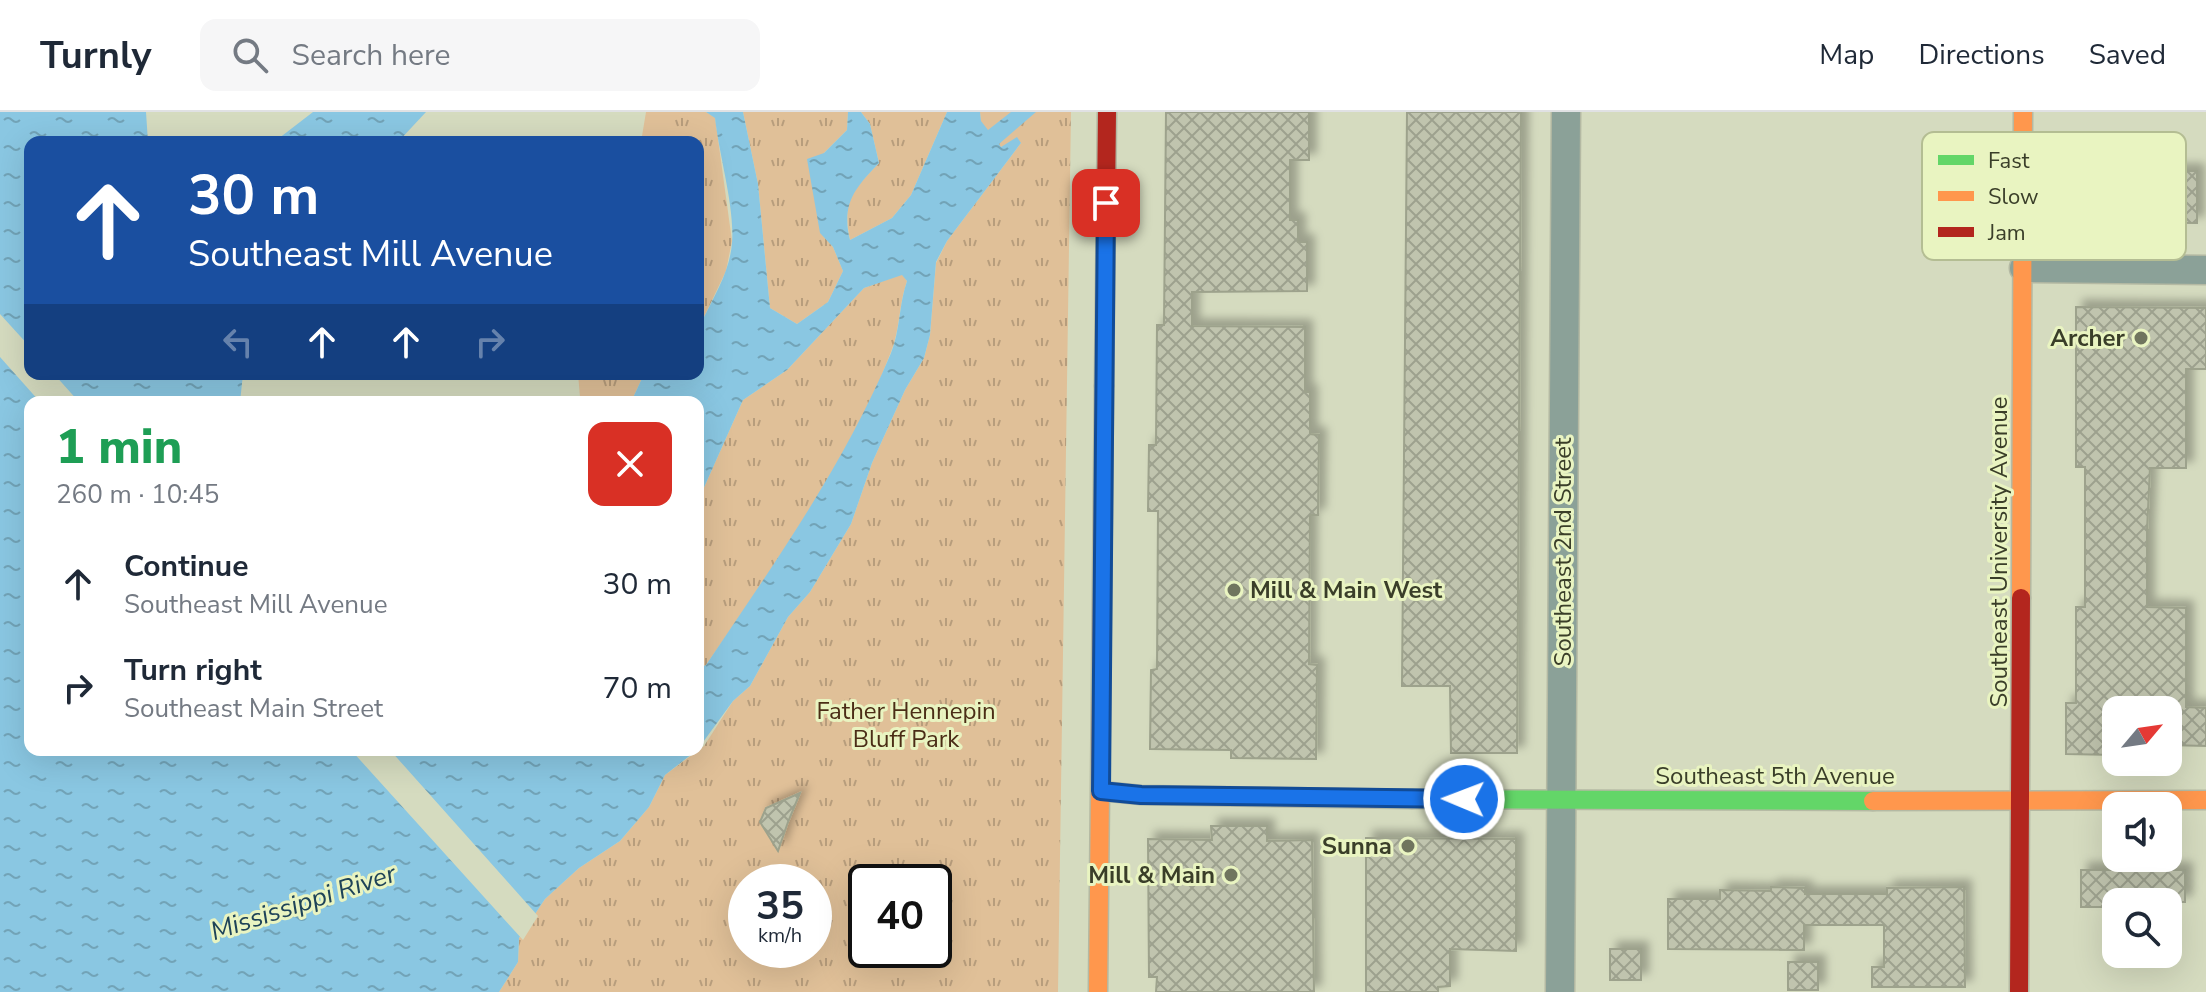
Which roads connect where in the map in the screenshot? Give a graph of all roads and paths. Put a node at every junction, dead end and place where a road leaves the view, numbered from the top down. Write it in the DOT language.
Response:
graph roads {
  1 [pos="1107,112"];
  2 [pos="1566,112"];
  3 [pos="2023,112"];
  4 [pos="2023,132"];
  5 [pos="2024,260"];
  6 [pos="2024,268"];
  7 [pos="2206,270"];
  8 [pos="1101,791"];
  9 [pos="2022,800"];
  10 [pos="2206,800"];
  11 [pos="1562,801"];
  12 [pos="1098,992"];
  13 [pos="1560,992"];
  14 [pos="2019,992"];
  1 -- 8 [label="street"];
  2 -- 11 [label="street, Southeast 2nd Street"];
  3 -- 4 [label="street, Southeast University Avenue"];
  5 -- 6 [label="street, Southeast University Avenue"];
  6 -- 7 [label="street"];
  6 -- 9 [label="street, Southeast University Avenue"];
  8 -- 11 [label="street, Southeast 5th Avenue"];
  8 -- 12 [label="street"];
  9 -- 10 [label="street, Southeast 5th Avenue"];
  9 -- 11 [label="street, Southeast 5th Avenue"];
  9 -- 14 [label="street, Southeast University Avenue"];
  11 -- 13 [label="street, Southeast 2nd Street"];
}
